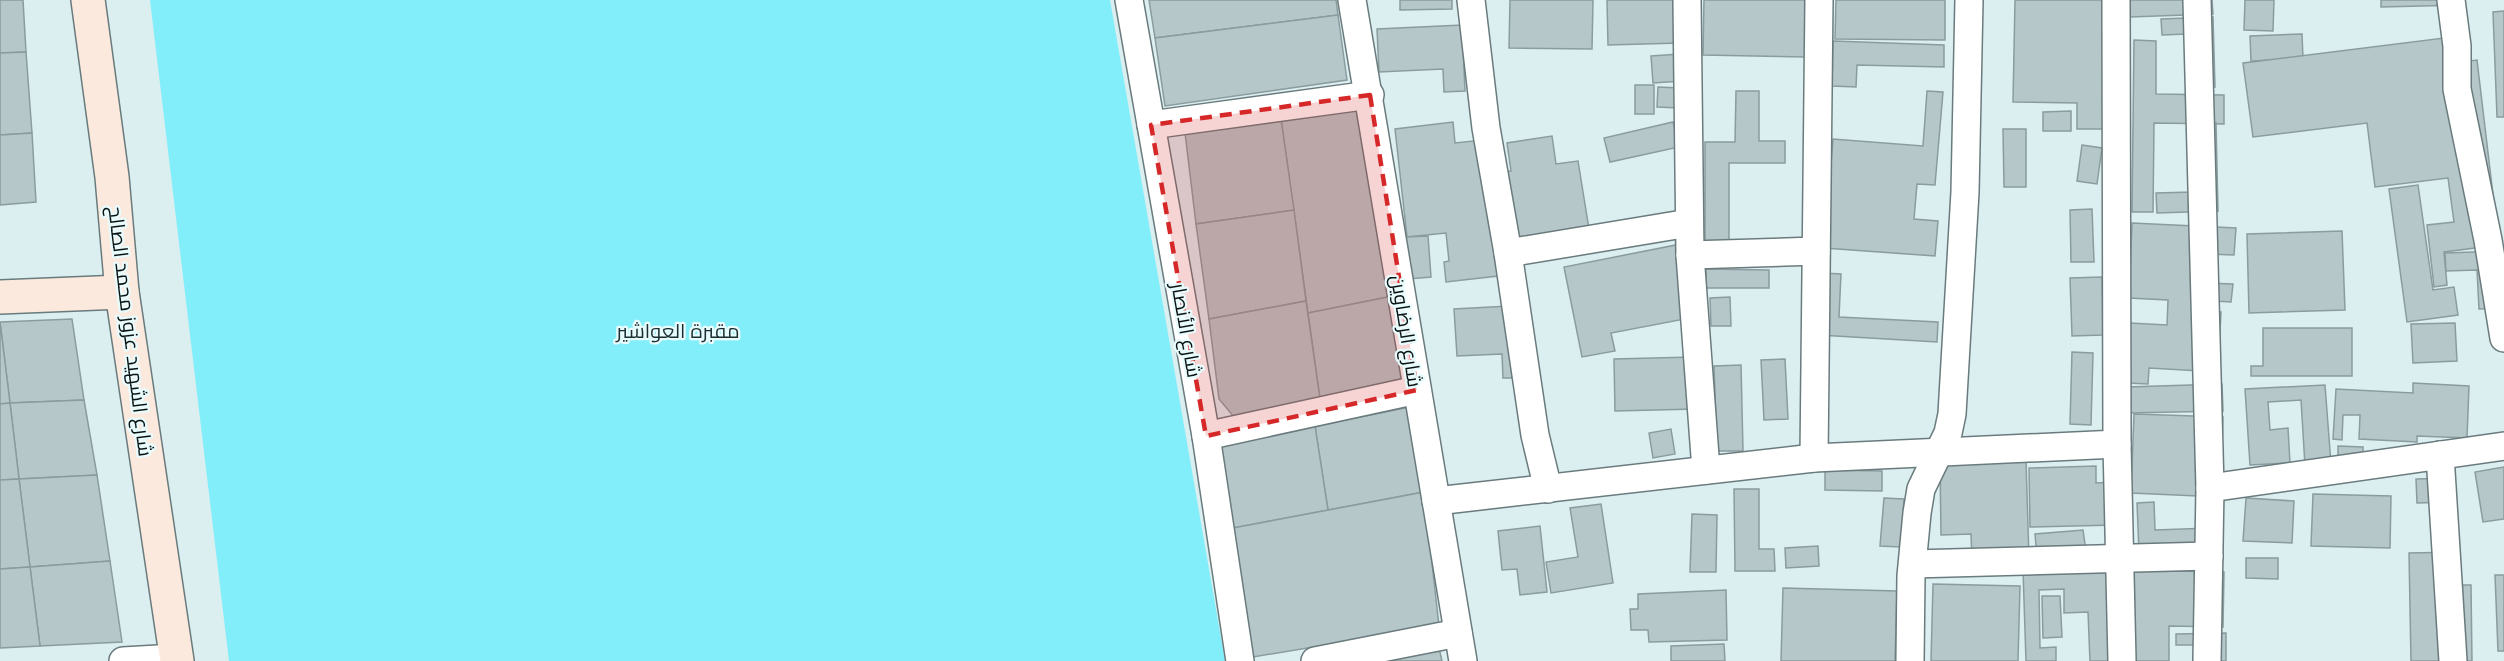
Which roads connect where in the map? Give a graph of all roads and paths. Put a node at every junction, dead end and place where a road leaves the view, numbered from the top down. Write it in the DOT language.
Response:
graph roads {
  1 [pos="88,0"];
  2 [pos="1129,0"];
  3 [pos="1352,0"];
  4 [pos="1471,0"];
  5 [pos="1687,0"];
  6 [pos="1819,0"];
  7 [pos="1969,0"];
  8 [pos="2116,0"];
  9 [pos="2197,0"];
  10 [pos="2451,0"];
  11 [pos="1370,94"];
  12 [pos="1150,125"];
  13 [pos="1689,223"];
  14 [pos="1816,251"];
  15 [pos="1508,253"];
  16 [pos="1690,255"];
  17 [pos="122,292"];
  18 [pos="0,297"];
  19 [pos="2504,338"];
  20 [pos="1417,390"];
  21 [pos="1206,436"];
  22 [pos="2117,444"];
  23 [pos="2504,446"];
  24 [pos="1939,453"];
  25 [pos="2440,455"];
  26 [pos="1814,458"];
  27 [pos="1706,470"];
  28 [pos="2210,488"];
  29 [pos="1548,489"];
  30 [pos="1436,501"];
  31 [pos="2209,556"];
  32 [pos="2120,557"];
  33 [pos="1913,564"];
  34 [pos="1458,633"];
  35 [pos="177,660"];
  36 [pos="123,661"];
  37 [pos="1240,661"];
  38 [pos="1315,661"];
  39 [pos="1463,661"];
  40 [pos="1910,661"];
  41 [pos="2122,661"];
  42 [pos="2207,661"];
  43 [pos="2453,661"];
  1 -- 17 [label="street, شارع الشهيد عزوز محمد الصالح"];
  2 -- 12 [label="street, شارع الأنصار"];
  3 -- 11 [label="street, شارع الرضاوين"];
  4 -- 15 [label="street"];
  5 -- 13 [label="street"];
  6 -- 14 [label="street"];
  7 -- 24 [label="street"];
  8 -- 22 [label="street"];
  9 -- 28 [label="street"];
  10 -- 19 [label="street"];
  11 -- 12 [label="street"];
  11 -- 20 [label="street, شارع الرضاوين"];
  12 -- 21 [label="street, شارع الأنصار"];
  13 -- 15 [label="street"];
  13 -- 16 [label="street"];
  14 -- 16 [label="street"];
  14 -- 26 [label="street"];
  15 -- 29 [label="street"];
  16 -- 27 [label="street"];
  17 -- 18 [label="street"];
  17 -- 35 [label="street, شارع الشهيد عزوز محمد الصالح"];
  20 -- 21 [label="street"];
  20 -- 30 [label="street, شارع الرضاوين"];
  21 -- 37 [label="street, شارع الأنصار"];
  22 -- 24 [label="street"];
  22 -- 32 [label="street"];
  23 -- 25 [label="street"];
  24 -- 26 [label="street"];
  24 -- 33 [label="street"];
  25 -- 28 [label="street"];
  25 -- 43 [label="street"];
  26 -- 27 [label="street"];
  27 -- 29 [label="street"];
  28 -- 31 [label="street"];
  29 -- 30 [label="street"];
  30 -- 34 [label="street, شارع الرضاوين"];
  31 -- 32 [label="street"];
  31 -- 42 [label="street"];
  32 -- 33 [label="street"];
  32 -- 41 [label="street"];
  33 -- 40 [label="street"];
  34 -- 38 [label="street"];
  34 -- 39 [label="street, شارع الرضاوين"];
  35 -- 36 [label="street"];
}
